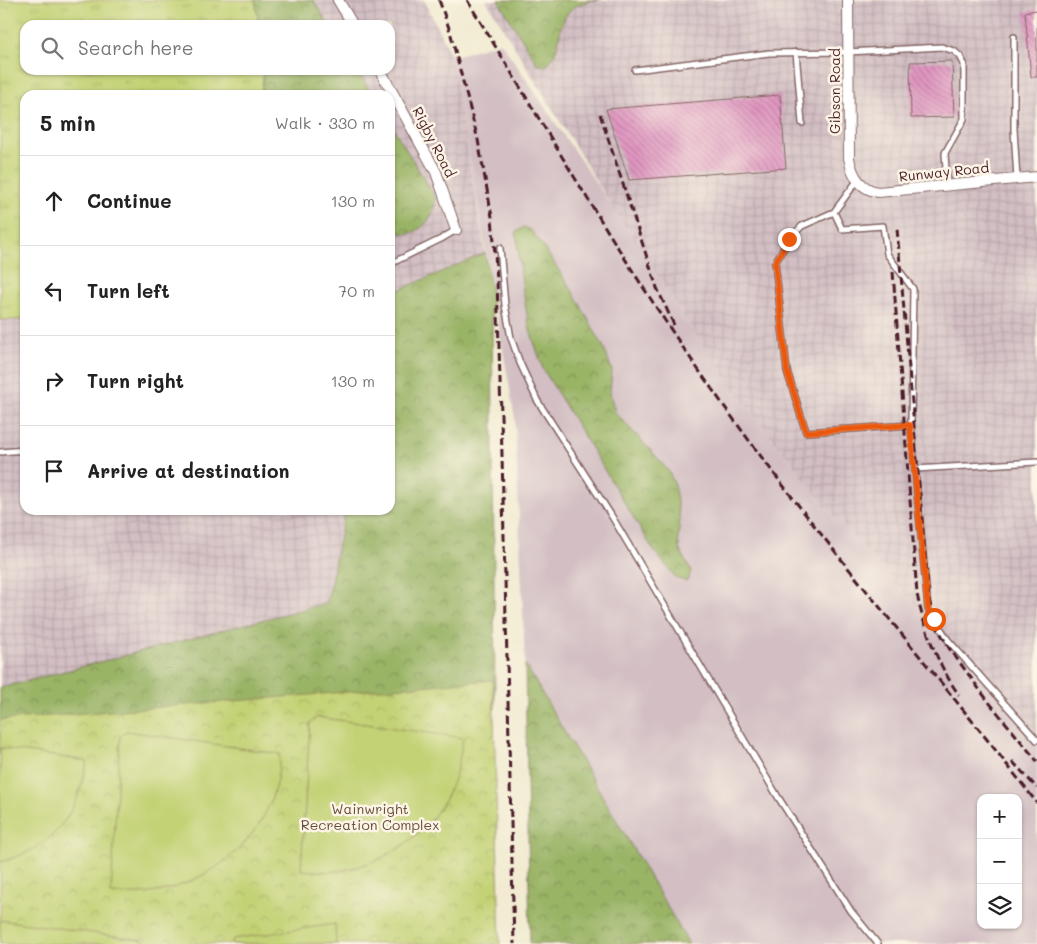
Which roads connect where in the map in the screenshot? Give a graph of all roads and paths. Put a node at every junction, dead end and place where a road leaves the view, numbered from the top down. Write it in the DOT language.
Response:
graph roads {
  1 [pos="338,0"];
  2 [pos="848,0"];
  3 [pos="350,20"];
  4 [pos="1014,37"];
  5 [pos="796,52"];
  6 [pos="848,52"];
  7 [pos="635,70"];
  8 [pos="383,75"];
  9 [pos="391,90"];
  10 [pos="395,97"];
  11 [pos="802,123"];
  12 [pos="1037,177"];
  13 [pos="1017,179"];
  14 [pos="857,180"];
  15 [pos="947,186"];
  16 [pos="834,212"];
  17 [pos="456,230"];
  18 [pos="500,248"];
  19 [pos="395,262"];
  20 [pos="910,425"];
  21 [pos="20,450"];
  22 [pos="0,452"];
  23 [pos="1037,462"];
  24 [pos="915,469"];
  25 [pos="1037,740"];
  26 [pos="878,944"];
  1 -- 3 [label="street"];
  2 -- 6 [label="street, Gibson Road"];
  4 -- 13 [label="lane"];
  5 -- 6 [label="lane"];
  5 -- 7 [label="lane"];
  5 -- 11 [label="lane"];
  6 -- 14 [label="street, Gibson Road"];
  6 -- 15 [label="lane"];
  8 -- 9 [label="street, Rigby Road"];
  10 -- 17 [label="street, Rigby Road"];
  12 -- 13 [label="street, Runway Road"];
  13 -- 15 [label="street, Runway Road"];
  14 -- 15 [label="street, Runway Road"];
  14 -- 16 [label="lane"];
  16 -- 20 [label="lane"];
  16 -- 20 [label="lane"];
  17 -- 19 [label="lane"];
  18 -- 26 [label="lane"];
  20 -- 24 [label="lane"];
  21 -- 22 [label="lane"];
  23 -- 24 [label="lane"];
  24 -- 25 [label="lane"];
}
